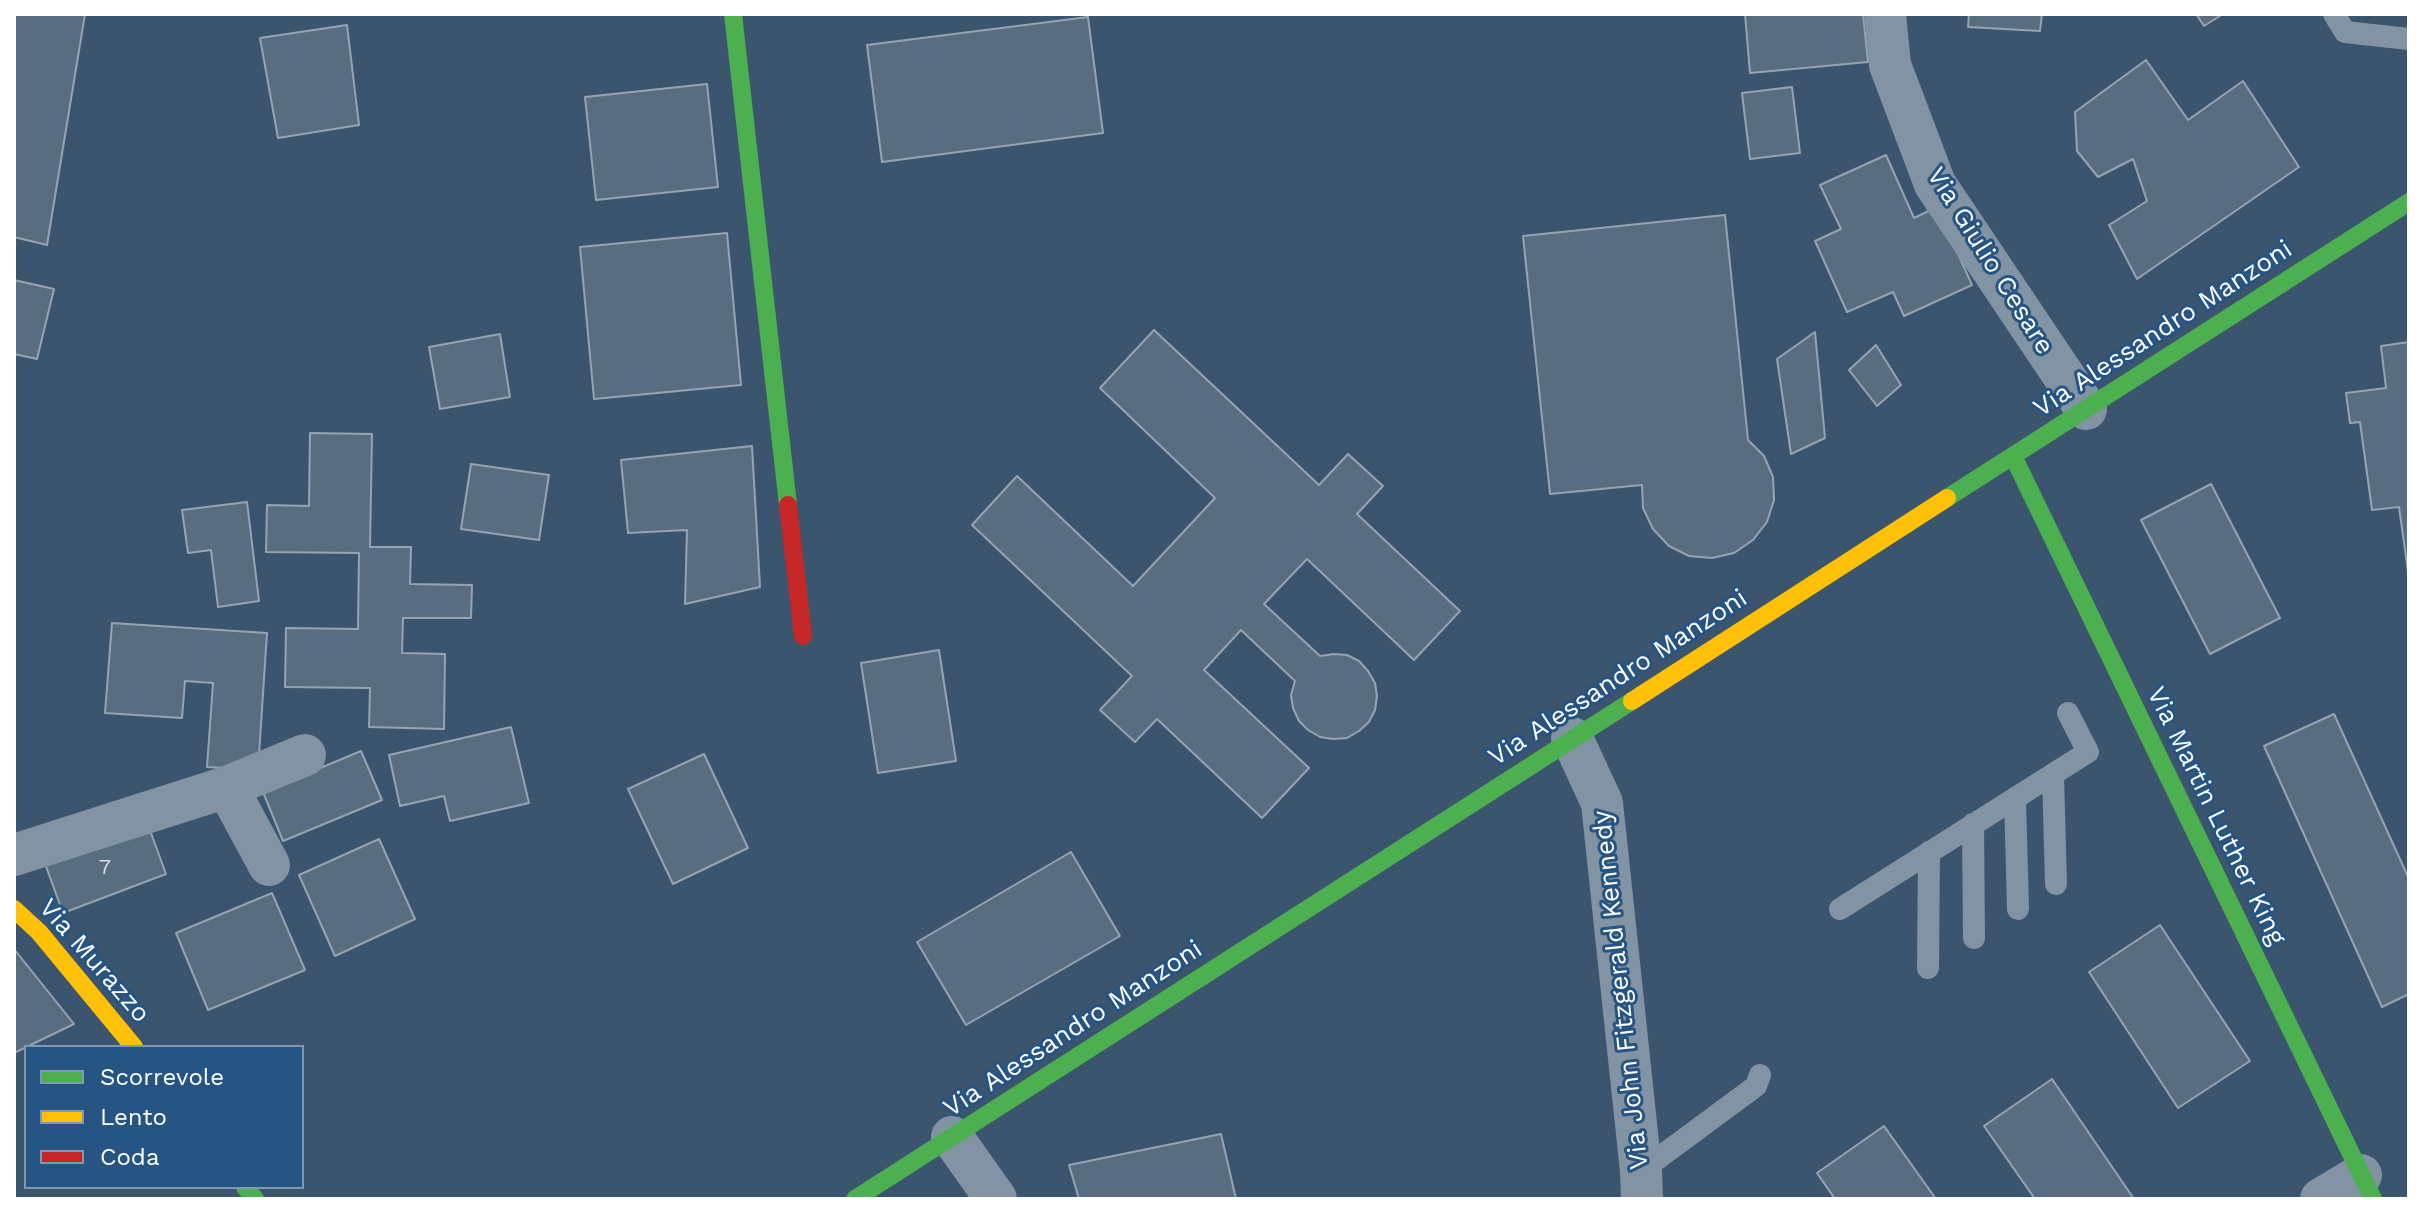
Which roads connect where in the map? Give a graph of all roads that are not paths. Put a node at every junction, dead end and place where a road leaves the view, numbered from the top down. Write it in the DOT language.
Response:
graph roads {
  1 [pos="733,14"];
  2 [pos="1885,14"];
  3 [pos="2334,14"];
  4 [pos="2409,39"];
  5 [pos="2409,202"];
  6 [pos="2086,409"];
  7 [pos="2013,456"];
  8 [pos="803,636"];
  9 [pos="2068,713"];
  10 [pos="1572,738"];
  11 [pos="305,755"];
  12 [pos="2053,774"];
  13 [pos="227,787"];
  14 [pos="2015,798"];
  15 [pos="1973,824"];
  16 [pos="1929,852"];
  17 [pos="14,855"];
  18 [pos="269,865"];
  19 [pos="2056,884"];
  20 [pos="14,909"];
  21 [pos="1840,909"];
  22 [pos="2018,909"];
  23 [pos="1974,938"];
  24 [pos="1928,968"];
  25 [pos="132,1045"];
  26 [pos="1760,1075"];
  27 [pos="952,1137"];
  28 [pos="1642,1185"];
  29 [pos="2367,1187"];
  30 [pos="855,1199"];
  31 [pos="996,1199"];
  32 [pos="2321,1199"];
  1 -- 8 [label="main road"];
  2 -- 6 [label="street, Via Giulio Cesare"];
  3 -- 4 [label="lane"];
  5 -- 6 [label="main road, Via Alessandro Manzoni"];
  6 -- 7 [label="main road, Via Alessandro Manzoni"];
  7 -- 10 [label="main road, Via Alessandro Manzoni"];
  7 -- 29 [label="main road, Via Martin Luther King"];
  9 -- 12 [label="lane"];
  10 -- 27 [label="main road, Via Alessandro Manzoni"];
  10 -- 28 [label="street, Via John Fitzgerald Kennedy"];
  11 -- 13 [label="street"];
  12 -- 14 [label="lane"];
  12 -- 19 [label="lane"];
  13 -- 17 [label="street"];
  13 -- 18 [label="street"];
  14 -- 15 [label="lane"];
  14 -- 22 [label="lane"];
  15 -- 16 [label="lane"];
  15 -- 23 [label="lane"];
  16 -- 21 [label="lane"];
  16 -- 24 [label="lane"];
  20 -- 25 [label="main road, Via Murazzo"];
  26 -- 28 [label="lane"];
  27 -- 30 [label="main road, Via Alessandro Manzoni"];
  27 -- 31 [label="street"];
  29 -- 32 [label="street"];
}
